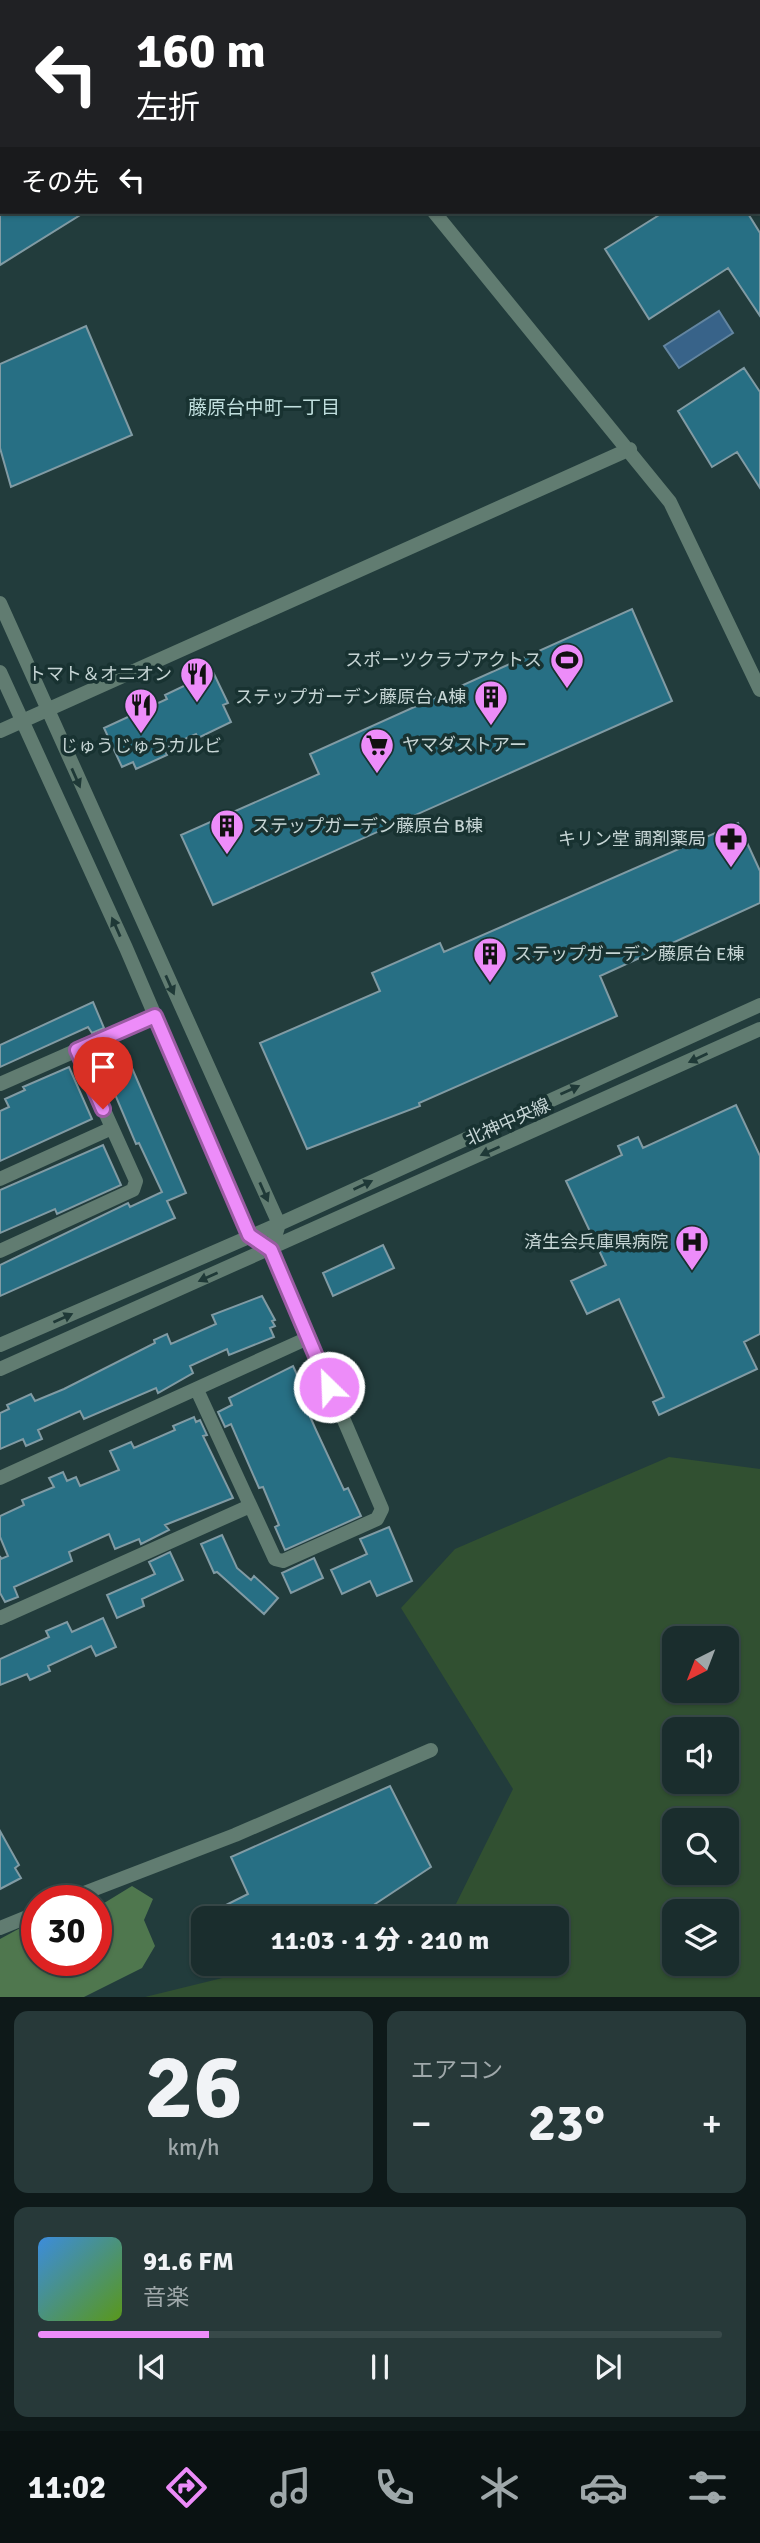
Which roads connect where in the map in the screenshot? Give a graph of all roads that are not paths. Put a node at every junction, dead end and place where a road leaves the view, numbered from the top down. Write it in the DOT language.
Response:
graph roads {
  1 [pos="436,214"];
  2 [pos="630,449"];
  3 [pos="0,603"];
  4 [pos="0,672"];
  5 [pos="760,690"];
  6 [pos="46,711"];
  7 [pos="22,722"];
  8 [pos="0,731"];
  9 [pos="760,1005"];
  10 [pos="155,1016"];
  11 [pos="760,1030"];
  12 [pos="77,1050"];
  13 [pos="0,1084"];
  14 [pos="112,1128"];
  15 [pos="0,1179"];
  16 [pos="279,1224"];
  17 [pos="249,1235"];
  18 [pos="271,1250"];
  19 [pos="0,1251"];
  20 [pos="308,1338"];
  21 [pos="0,1345"];
  22 [pos="0,1369"];
  23 [pos="197,1390"];
  24 [pos="0,1478"];
  25 [pos="250,1506"];
  26 [pos="0,1618"];
  27 [pos="431,1750"];
  28 [pos="105,1885"];
  29 [pos="21,1919"];
  30 [pos="0,1928"];
  1 -- 2 [label="street"];
  2 -- 5 [label="street"];
  2 -- 6 [label="street"];
  3 -- 6 [label="street"];
  4 -- 7 [label="street"];
  6 -- 7 [label="street"];
  6 -- 16 [label="street, one-way"];
  7 -- 8 [label="street"];
  10 -- 7 [label="street, one-way"];
  16 -- 9 [label="street, one-way"];
  10 -- 12 [label="street"];
  10 -- 17 [label="street"];
  11 -- 18 [label="street, 北神中央線, one-way"];
  12 -- 13 [label="street"];
  12 -- 14 [label="street"];
  14 -- 15 [label="street"];
  14 -- 19 [label="street"];
  16 -- 17 [label="street"];
  16 -- 18 [label="street"];
  17 -- 18 [label="street"];
  21 -- 17 [label="street, one-way"];
  18 -- 20 [label="street"];
  18 -- 22 [label="street, 北神中央線, one-way"];
  20 -- 23 [label="street"];
  20 -- 25 [label="street"];
  23 -- 24 [label="street"];
  23 -- 25 [label="street"];
  25 -- 26 [label="street"];
  27 -- 28 [label="street"];
  29 -- 30 [label="street"];
}
